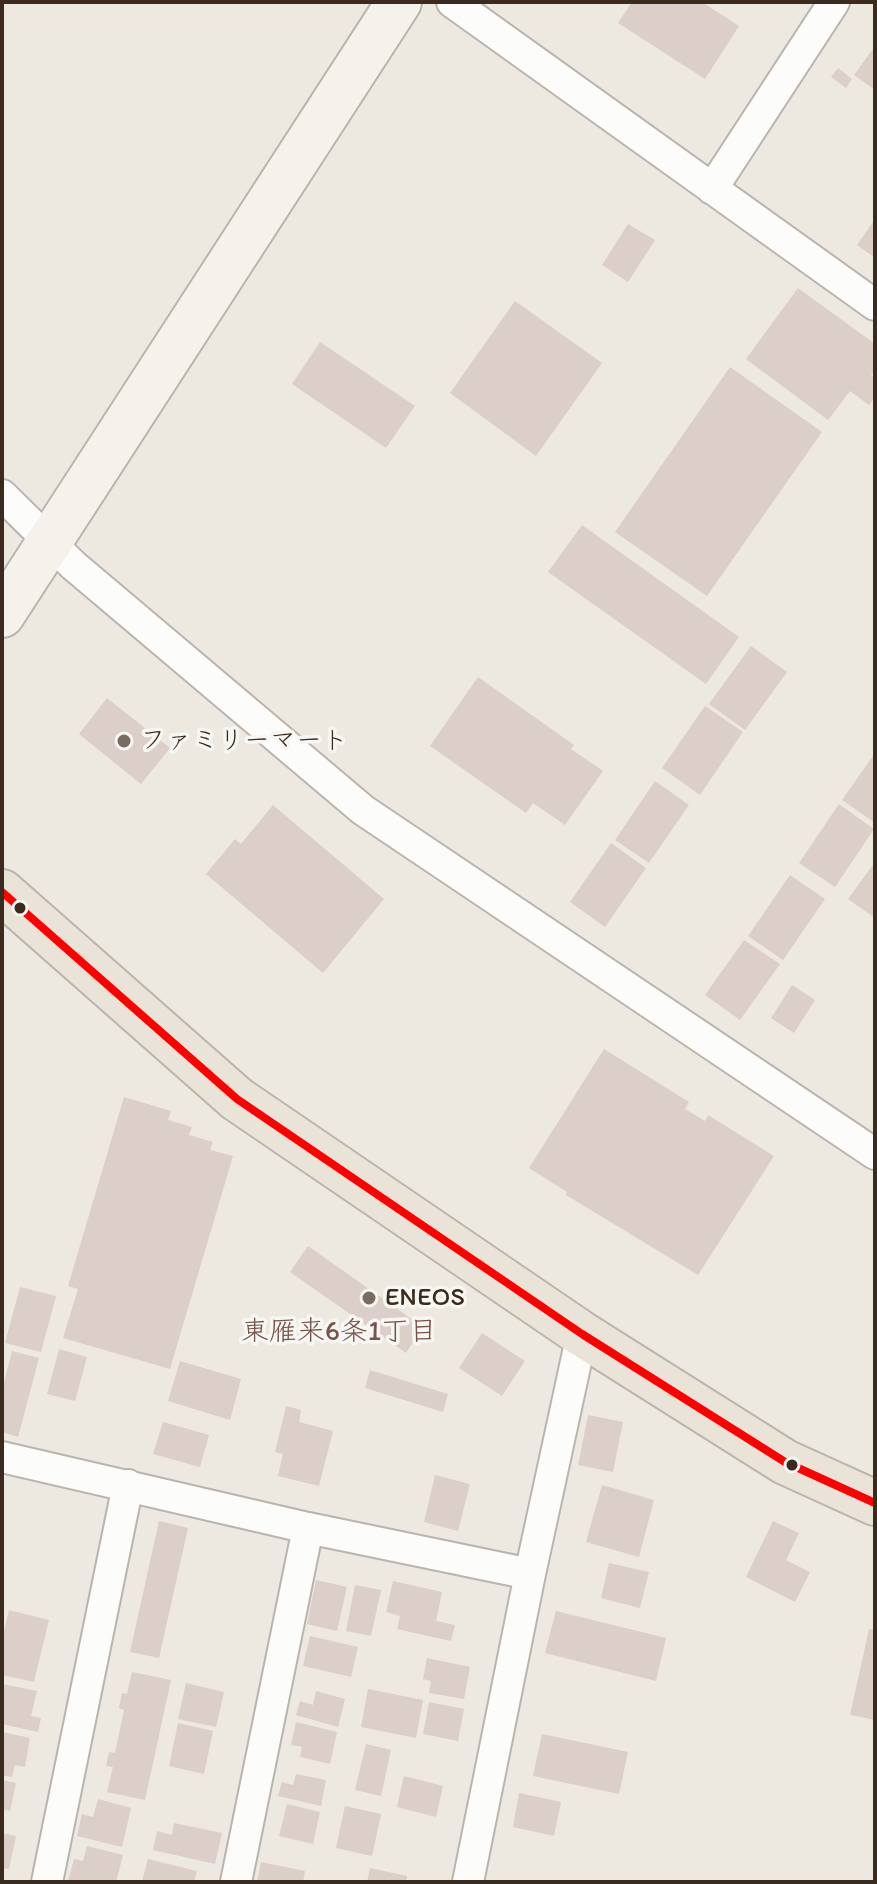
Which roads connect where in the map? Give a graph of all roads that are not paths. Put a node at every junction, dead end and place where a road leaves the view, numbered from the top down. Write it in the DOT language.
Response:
graph roads {
  1 [pos="399,2"];
  2 [pos="452,2"];
  3 [pos="834,2"];
  4 [pos="712,189"];
  5 [pos="875,305"];
  6 [pos="2,495"];
  7 [pos="52,542"];
  8 [pos="2,615"];
  9 [pos="2,892"];
  10 [pos="875,1154"];
  11 [pos="582,1334"];
  12 [pos="2,1457"];
  13 [pos="128,1485"];
  14 [pos="875,1503"];
  15 [pos="308,1528"];
  16 [pos="530,1574"];
  17 [pos="47,1882"];
  18 [pos="236,1882"];
  19 [pos="468,1882"];
  1 -- 7 [label="street"];
  2 -- 4 [label="street"];
  3 -- 4 [label="street"];
  4 -- 5 [label="street"];
  6 -- 7 [label="street"];
  7 -- 8 [label="street"];
  7 -- 10 [label="street"];
  9 -- 11 [label="highway"];
  11 -- 14 [label="highway"];
  11 -- 16 [label="street"];
  12 -- 13 [label="street"];
  13 -- 15 [label="street"];
  13 -- 17 [label="street"];
  15 -- 16 [label="street"];
  15 -- 18 [label="street"];
  16 -- 19 [label="street"];
}
